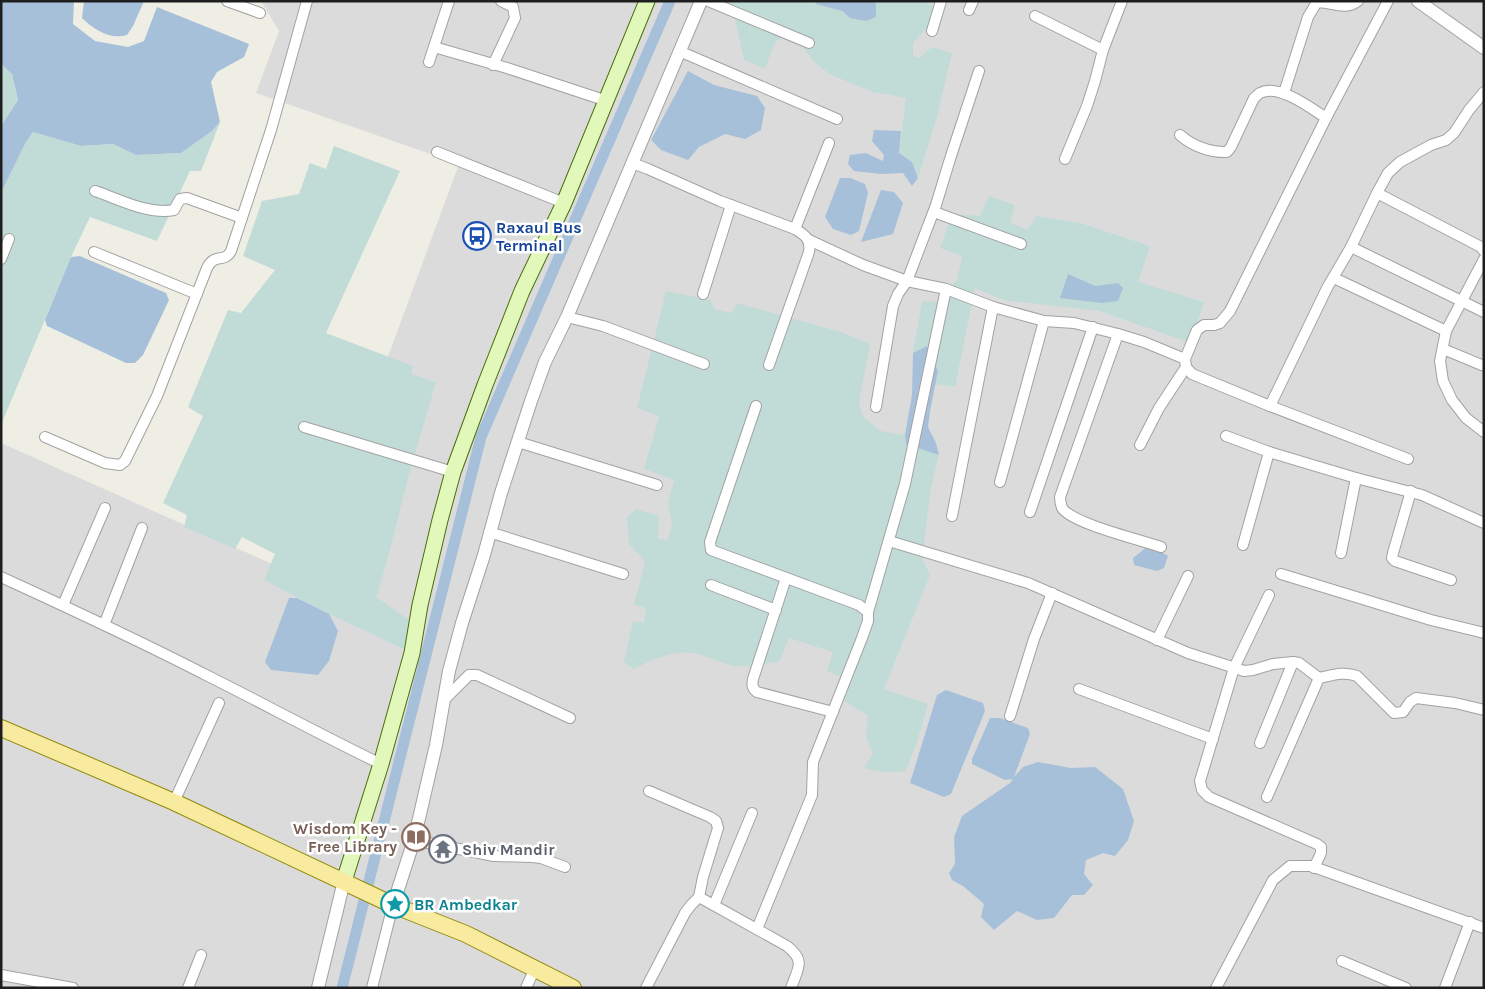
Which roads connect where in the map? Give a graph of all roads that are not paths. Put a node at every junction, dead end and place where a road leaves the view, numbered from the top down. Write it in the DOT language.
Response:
graph roads {
  1 [pos="227,1"];
  2 [pos="307,1"];
  3 [pos="449,1"];
  4 [pos="501,1"];
  5 [pos="646,1"];
  6 [pos="701,1"];
  7 [pos="708,1"];
  8 [pos="941,1"];
  9 [pos="1122,1"];
  10 [pos="1358,1"];
  11 [pos="1386,2"];
  12 [pos="1426,3"];
  13 [pos="260,13"];
  14 [pos="1035,16"];
  15 [pos="932,31"];
  16 [pos="809,43"];
  17 [pos="434,47"];
  18 [pos="1484,48"];
  19 [pos="1103,50"];
  20 [pos="679,51"];
  21 [pos="429,62"];
  22 [pos="493,65"];
  23 [pos="979,71"];
  24 [pos="1484,92"];
  25 [pos="1284,93"];
  26 [pos="607,101"];
  27 [pos="1326,118"];
  28 [pos="837,119"];
  29 [pos="1180,135"];
  30 [pos="829,143"];
  31 [pos="437,152"];
  32 [pos="1065,159"];
  33 [pos="632,163"];
  34 [pos="95,191"];
  35 [pos="1377,193"];
  36 [pos="564,203"];
  37 [pos="731,205"];
  38 [pos="934,212"];
  39 [pos="242,218"];
  40 [pos="795,229"];
  41 [pos="9,239"];
  42 [pos="809,240"];
  43 [pos="1021,244"];
  44 [pos="1351,247"];
  45 [pos="1484,251"];
  46 [pos="94,252"];
  47 [pos="1,259"];
  48 [pos="1484,259"];
  49 [pos="1334,278"];
  50 [pos="907,281"];
  51 [pos="946,289"];
  52 [pos="196,294"];
  53 [pos="703,294"];
  54 [pos="1461,301"];
  55 [pos="993,307"];
  56 [pos="1484,312"];
  57 [pos="567,317"];
  58 [pos="1044,320"];
  59 [pos="1093,327"];
  60 [pos="1446,331"];
  61 [pos="1118,334"];
  62 [pos="1443,349"];
  63 [pos="1185,363"];
  64 [pos="704,364"];
  65 [pos="770,365"];
  66 [pos="1484,366"];
  67 [pos="756,406"];
  68 [pos="1270,406"];
  69 [pos="876,407"];
  70 [pos="304,427"];
  71 [pos="1484,432"];
  72 [pos="1226,436"];
  73 [pos="45,437"];
  74 [pos="518,442"];
  75 [pos="1140,445"];
  76 [pos="1269,452"];
  77 [pos="1408,459"];
  78 [pos="453,472"];
  79 [pos="1356,478"];
  80 [pos="1000,482"];
  81 [pos="657,485"];
  82 [pos="1411,492"];
  83 [pos="105,508"];
  84 [pos="1030,512"];
  85 [pos="952,516"];
  86 [pos="1484,523"];
  87 [pos="142,528"];
  88 [pos="489,532"];
  89 [pos="889,541"];
  90 [pos="1243,545"];
  91 [pos="1161,547"];
  92 [pos="1340,554"];
  93 [pos="623,574"];
  94 [pos="1281,574"];
  95 [pos="1188,576"];
  96 [pos="1,577"];
  97 [pos="786,578"];
  98 [pos="1451,580"];
  99 [pos="711,585"];
  100 [pos="1052,593"];
  101 [pos="1269,595"];
  102 [pos="63,605"];
  103 [pos="776,610"];
  104 [pos="868,612"];
  105 [pos="104,625"];
  106 [pos="1484,633"];
  107 [pos="1157,640"];
  108 [pos="1293,662"];
  109 [pos="1234,668"];
  110 [pos="1320,678"];
  111 [pos="1079,689"];
  112 [pos="443,701"];
  113 [pos="218,703"];
  114 [pos="1484,710"];
  115 [pos="833,712"];
  116 [pos="1010,716"];
  117 [pos="570,718"];
  118 [pos="1,728"];
  119 [pos="1213,739"];
  120 [pos="1260,743"];
  121 [pos="381,764"];
  122 [pos="649,791"];
  123 [pos="1267,797"];
  124 [pos="174,802"];
  125 [pos="752,813"];
  126 [pos="414,840"];
  127 [pos="565,867"];
  128 [pos="1314,868"];
  129 [pos="349,884"];
  130 [pos="699,897"];
  131 [pos="393,905"];
  132 [pos="714,905"];
  133 [pos="1470,922"];
  134 [pos="1484,928"];
  135 [pos="757,929"];
  136 [pos="200,956"];
  137 [pos="1342,961"];
  138 [pos="535,968"];
  139 [pos="1,975"];
  140 [pos="73,988"];
  141 [pos="188,988"];
  142 [pos="318,988"];
  143 [pos="372,988"];
  144 [pos="526,988"];
  145 [pos="573,988"];
  146 [pos="646,988"];
  147 [pos="791,988"];
  148 [pos="1216,988"];
  149 [pos="1406,988"];
  150 [pos="1445,988"];
  1 -- 13 [label="street"];
  2 -- 39 [label="street"];
  3 -- 17 [label="street"];
  4 -- 22 [label="street"];
  5 -- 26 [label="main road"];
  6 -- 20 [label="street"];
  7 -- 16 [label="street"];
  8 -- 15 [label="street"];
  9 -- 19 [label="street"];
  10 -- 25 [label="street"];
  11 -- 27 [label="street"];
  12 -- 18 [label="street"];
  14 -- 19 [label="street"];
  17 -- 21 [label="street"];
  17 -- 22 [label="street"];
  19 -- 32 [label="street"];
  20 -- 28 [label="street"];
  20 -- 33 [label="street"];
  22 -- 26 [label="street"];
  23 -- 38 [label="street"];
  24 -- 35 [label="street"];
  25 -- 27 [label="street"];
  25 -- 29 [label="street"];
  26 -- 36 [label="main road"];
  27 -- 63 [label="street"];
  30 -- 40 [label="street"];
  31 -- 36 [label="street"];
  33 -- 37 [label="street"];
  33 -- 57 [label="street"];
  34 -- 39 [label="street"];
  35 -- 44 [label="street"];
  35 -- 45 [label="street"];
  36 -- 78 [label="main road"];
  37 -- 40 [label="street"];
  37 -- 53 [label="street"];
  38 -- 43 [label="street"];
  38 -- 50 [label="street"];
  39 -- 52 [label="street"];
  40 -- 42 [label="street"];
  41 -- 47 [label="street"];
  42 -- 50 [label="street"];
  42 -- 65 [label="street"];
  44 -- 49 [label="street"];
  44 -- 54 [label="street"];
  46 -- 52 [label="street"];
  48 -- 54 [label="street"];
  49 -- 60 [label="street"];
  49 -- 68 [label="street"];
  50 -- 51 [label="street"];
  50 -- 69 [label="street"];
  51 -- 55 [label="street"];
  51 -- 89 [label="street"];
  52 -- 73 [label="street"];
  54 -- 56 [label="street"];
  54 -- 60 [label="street"];
  55 -- 58 [label="street"];
  55 -- 85 [label="street"];
  57 -- 64 [label="street"];
  57 -- 74 [label="street"];
  58 -- 59 [label="street"];
  58 -- 80 [label="street"];
  59 -- 61 [label="street"];
  59 -- 84 [label="street"];
  60 -- 62 [label="street"];
  61 -- 63 [label="street"];
  61 -- 91 [label="street"];
  62 -- 66 [label="street"];
  62 -- 71 [label="street"];
  63 -- 68 [label="street"];
  63 -- 75 [label="street"];
  67 -- 97 [label="street"];
  68 -- 77 [label="street"];
  70 -- 78 [label="street"];
  72 -- 76 [label="street"];
  74 -- 81 [label="street"];
  74 -- 88 [label="street"];
  76 -- 79 [label="street"];
  76 -- 90 [label="street"];
  78 -- 121 [label="main road"];
  79 -- 82 [label="street"];
  79 -- 92 [label="street"];
  82 -- 86 [label="street"];
  82 -- 98 [label="street"];
  83 -- 102 [label="street"];
  87 -- 105 [label="street"];
  88 -- 93 [label="street"];
  88 -- 112 [label="street"];
  89 -- 100 [label="street"];
  89 -- 104 [label="street"];
  94 -- 106 [label="street"];
  95 -- 107 [label="street"];
  96 -- 102 [label="street"];
  97 -- 103 [label="street"];
  97 -- 104 [label="street"];
  99 -- 103 [label="street"];
  100 -- 107 [label="street"];
  100 -- 116 [label="street"];
  101 -- 109 [label="street"];
  102 -- 105 [label="street"];
  103 -- 115 [label="street"];
  104 -- 115 [label="street"];
  105 -- 121 [label="street"];
  107 -- 109 [label="street"];
  108 -- 109 [label="street"];
  108 -- 110 [label="street"];
  108 -- 120 [label="street"];
  109 -- 119 [label="street"];
  110 -- 114 [label="street"];
  110 -- 123 [label="street"];
  111 -- 119 [label="street"];
  112 -- 117 [label="street"];
  112 -- 126 [label="street"];
  113 -- 124 [label="street"];
  115 -- 135 [label="street"];
  118 -- 124 [label="main road"];
  119 -- 128 [label="street"];
  121 -- 129 [label="main road"];
  122 -- 130 [label="street"];
  124 -- 129 [label="main road"];
  125 -- 132 [label="street"];
  126 -- 127 [label="street"];
  126 -- 131 [label="street"];
  128 -- 133 [label="street"];
  128 -- 148 [label="street"];
  129 -- 131 [label="main road"];
  129 -- 142 [label="street"];
  130 -- 132 [label="street"];
  130 -- 146 [label="street"];
  131 -- 138 [label="main road"];
  131 -- 143 [label="street"];
  132 -- 135 [label="street"];
  133 -- 134 [label="street"];
  133 -- 150 [label="street"];
  135 -- 147 [label="street"];
  136 -- 141 [label="street"];
  137 -- 149 [label="street"];
  138 -- 144 [label="street"];
  138 -- 145 [label="main road"];
  139 -- 140 [label="street"];
}
